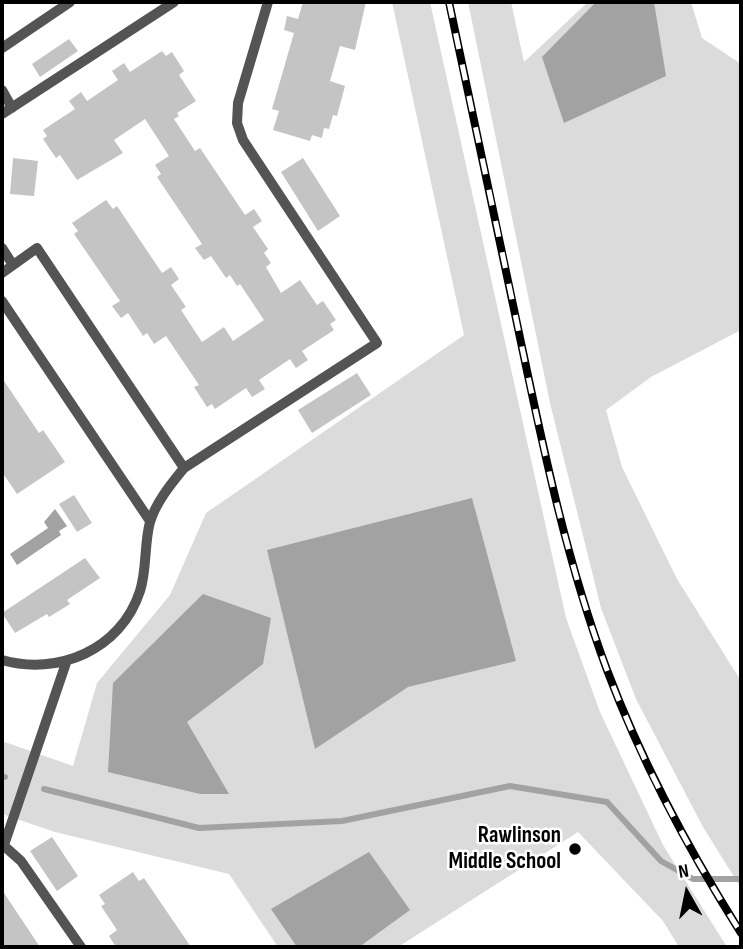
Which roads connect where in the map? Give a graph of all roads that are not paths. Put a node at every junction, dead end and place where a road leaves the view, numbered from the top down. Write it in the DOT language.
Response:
graph roads {
  1 [pos="70,2"];
  2 [pos="174,2"];
  3 [pos="268,2"];
  4 [pos="2,48"];
  5 [pos="2,90"];
  6 [pos="12,108"];
  7 [pos="2,114"];
  8 [pos="2,248"];
  9 [pos="13,265"];
  10 [pos="2,273"];
  11 [pos="2,301"];
  12 [pos="184,468"];
  13 [pos="150,522"];
  14 [pos="2,660"];
  15 [pos="66,663"];
  16 [pos="3,844"];
  17 [pos="80,947"];
  1 -- 4 [label="lane"];
  2 -- 6 [label="lane"];
  3 -- 12 [label="lane"];
  5 -- 6 [label="lane"];
  6 -- 7 [label="lane"];
  8 -- 9 [label="lane"];
  9 -- 10 [label="lane"];
  9 -- 12 [label="lane"];
  11 -- 13 [label="lane"];
  12 -- 13 [label="lane"];
  13 -- 15 [label="lane"];
  14 -- 15 [label="lane"];
  15 -- 16 [label="lane"];
  16 -- 17 [label="lane"];
}
